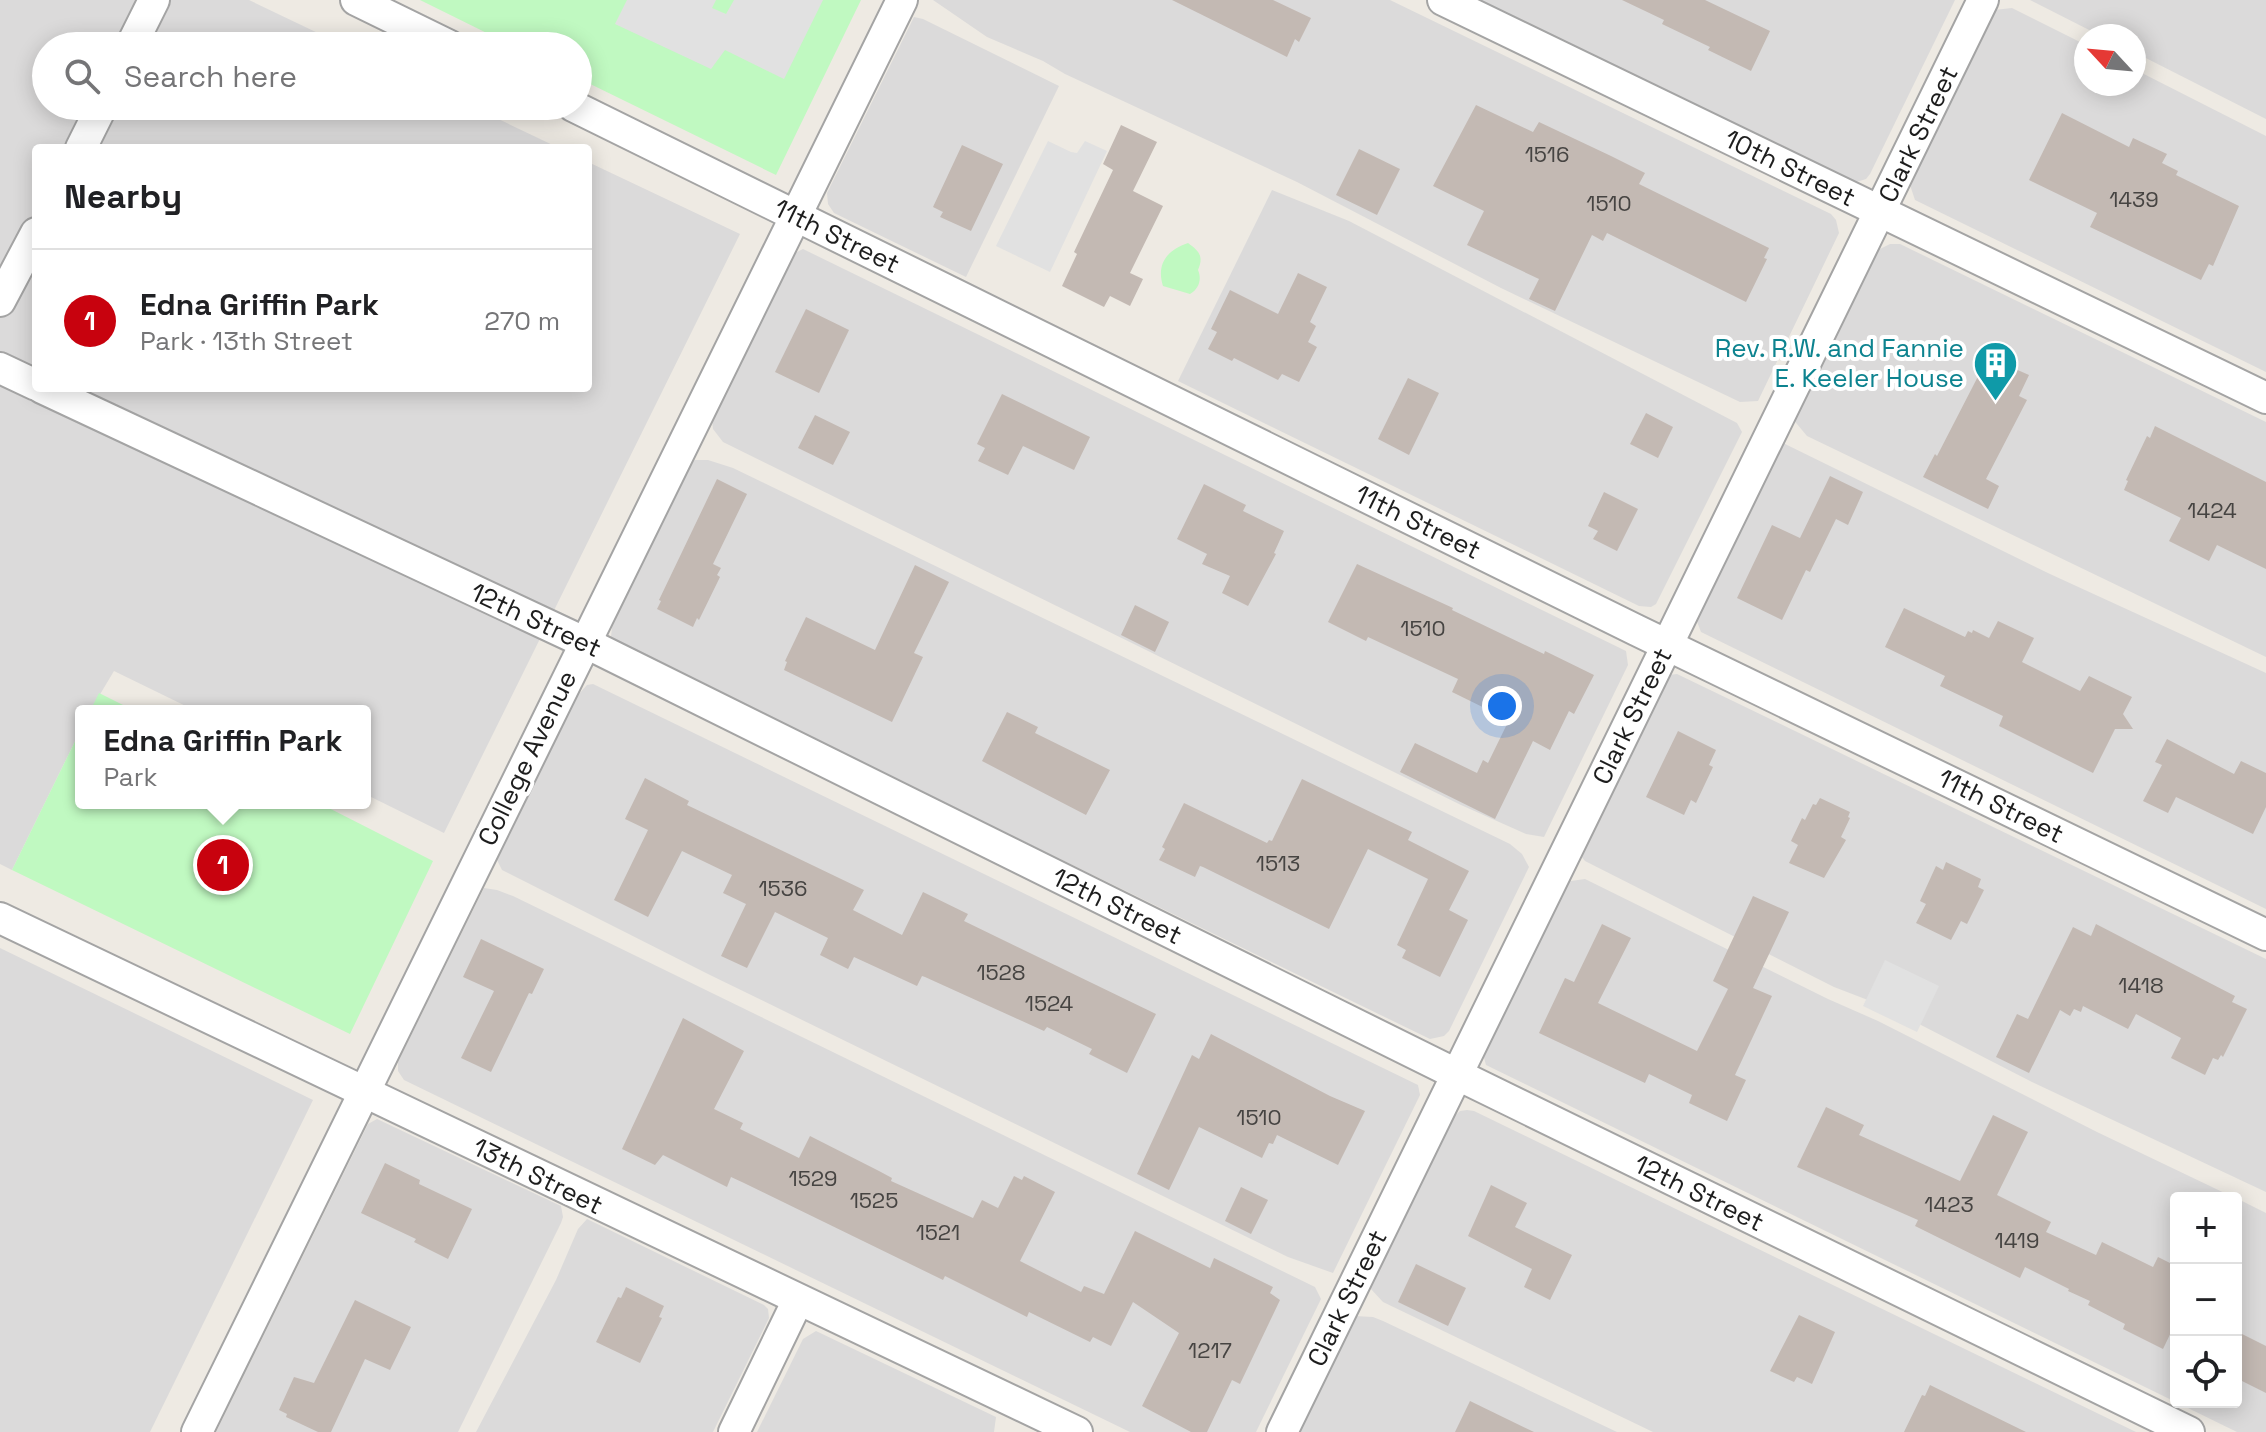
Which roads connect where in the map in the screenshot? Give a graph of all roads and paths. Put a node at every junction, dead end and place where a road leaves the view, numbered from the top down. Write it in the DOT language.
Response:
graph roads {
  1 [pos="154,0"];
  2 [pos="356,0"];
  3 [pos="902,0"];
  4 [pos="1443,0"];
  5 [pos="1983,0"];
  6 [pos="138,32"];
  7 [pos="421,32"];
  8 [pos="592,115"];
  9 [pos="95,120"];
  10 [pos="83,144"];
  11 [pos="1881,211"];
  12 [pos="796,215"];
  13 [pos="32,241"];
  14 [pos="0,301"];
  15 [pos="0,368"];
  16 [pos="32,383"];
  17 [pos="51,392"];
  18 [pos="2266,398"];
  19 [pos="584,642"];
  20 [pos="1667,645"];
  21 [pos="0,918"];
  22 [pos="2266,935"];
  23 [pos="1456,1074"];
  24 [pos="364,1093"];
  25 [pos="798,1300"];
  26 [pos="197,1432"];
  27 [pos="734,1432"];
  28 [pos="1077,1432"];
  29 [pos="1282,1432"];
  30 [pos="2189,1432"];
  1 -- 6 [label="street"];
  2 -- 7 [label="street"];
  3 -- 12 [label="street, College Avenue"];
  4 -- 11 [label="street, 10th Street"];
  5 -- 11 [label="street, Clark Street"];
  8 -- 12 [label="street, 11th Street"];
  9 -- 10 [label="street"];
  11 -- 18 [label="street, 10th Street"];
  11 -- 20 [label="street, Clark Street"];
  12 -- 19 [label="street, College Avenue"];
  12 -- 20 [label="street, 11th Street"];
  13 -- 14 [label="street"];
  15 -- 16 [label="street"];
  17 -- 19 [label="street, 12th Street"];
  19 -- 23 [label="street, 12th Street"];
  19 -- 24 [label="street, College Avenue"];
  20 -- 22 [label="street, 11th Street"];
  20 -- 23 [label="street, Clark Street"];
  21 -- 24 [label="street, 13th Street"];
  23 -- 29 [label="street, Clark Street"];
  23 -- 30 [label="street, 12th Street"];
  24 -- 25 [label="street, 13th Street"];
  24 -- 26 [label="street, College Avenue"];
  25 -- 27 [label="street"];
  25 -- 28 [label="street, 13th Street"];
}
